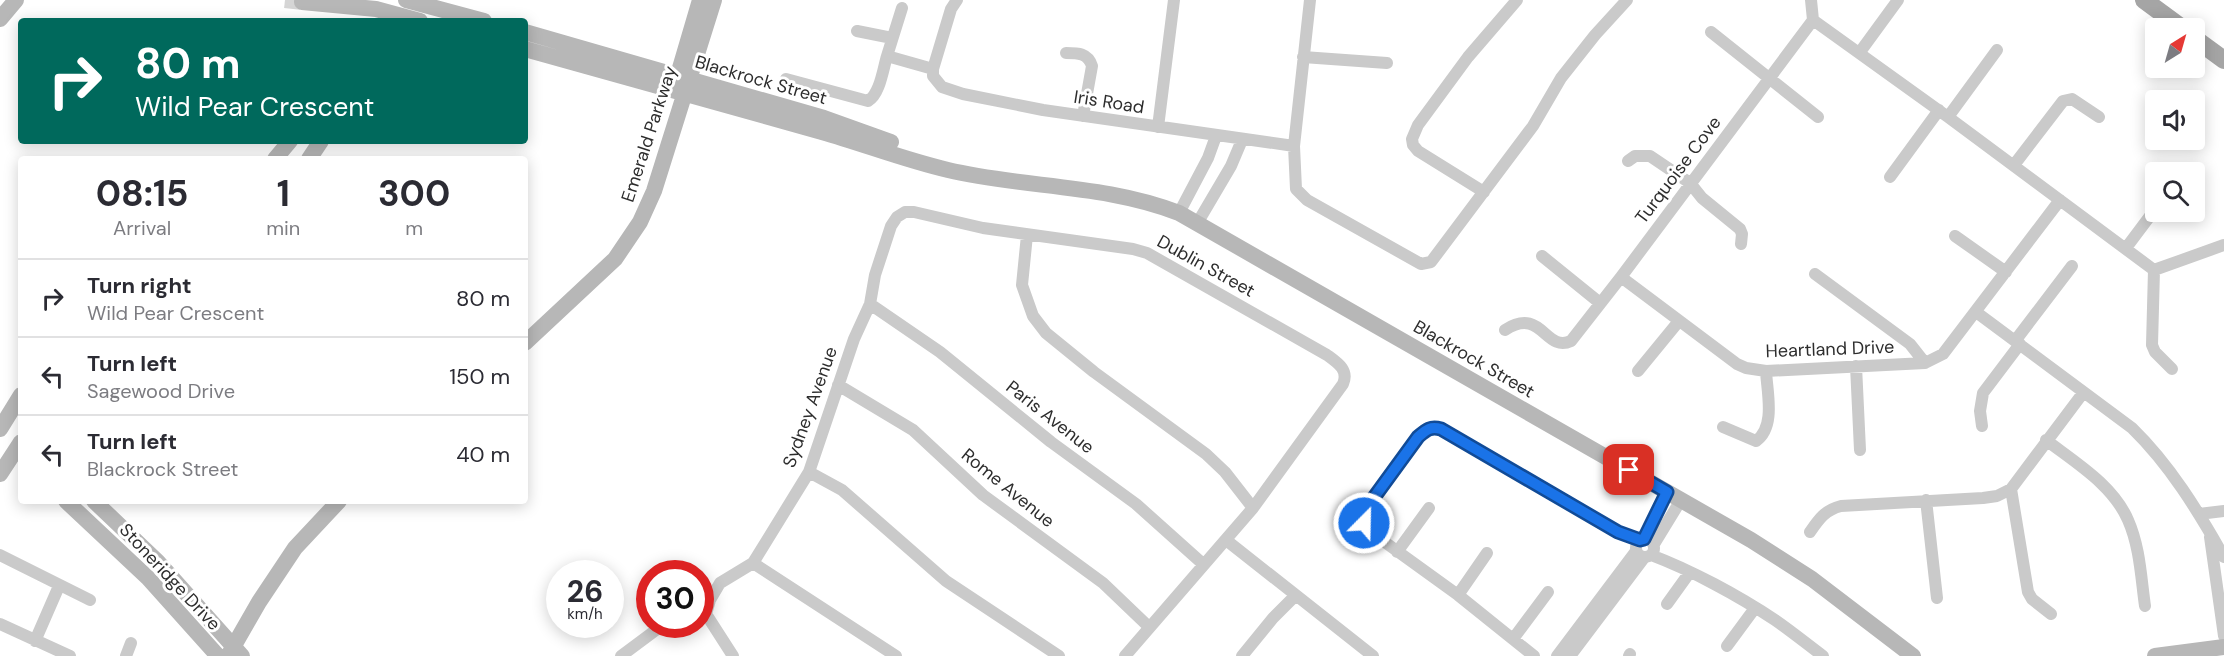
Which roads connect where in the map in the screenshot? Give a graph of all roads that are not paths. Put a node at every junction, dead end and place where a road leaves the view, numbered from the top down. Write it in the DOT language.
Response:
graph roads {
  1 [pos="16,0"];
  2 [pos="700,0"];
  3 [pos="714,0"];
  4 [pos="957,0"];
  5 [pos="1174,0"];
  6 [pos="1310,0"];
  7 [pos="1517,0"];
  8 [pos="1627,0"];
  9 [pos="1811,0"];
  10 [pos="1898,0"];
  11 [pos="2144,0"];
  12 [pos="302,2"];
  13 [pos="326,3"];
  14 [pos="443,5"];
  15 [pos="403,7"];
  16 [pos="902,8"];
  17 [pos="375,10"];
  18 [pos="339,18"];
  19 [pos="416,18"];
  20 [pos="476,18"];
  21 [pos="2168,18"];
  22 [pos="0,19"];
  23 [pos="1813,20"];
  24 [pos="857,31"];
  25 [pos="1711,32"];
  26 [pos="528,33"];
  27 [pos="892,38"];
  28 [pos="2205,46"];
  29 [pos="1997,50"];
  30 [pos="528,51"];
  31 [pos="1860,52"];
  32 [pos="1066,53"];
  33 [pos="887,56"];
  34 [pos="1303,57"];
  35 [pos="2224,60"];
  36 [pos="1387,63"];
  37 [pos="933,69"];
  38 [pos="786,79"];
  39 [pos="1769,79"];
  40 [pos="681,84"];
  41 [pos="1943,113"];
  42 [pos="1083,116"];
  43 [pos="1818,117"];
  44 [pos="2099,117"];
  45 [pos="1158,127"];
  46 [pos="1216,136"];
  47 [pos="1242,140"];
  48 [pos="288,144"];
  49 [pos="1294,146"];
  50 [pos="278,156"];
  51 [pos="1628,161"];
  52 [pos="2014,165"];
  53 [pos="1890,177"];
  54 [pos="1690,183"];
  55 [pos="1484,192"];
  56 [pos="2060,200"];
  57 [pos="1179,213"];
  58 [pos="927,215"];
  59 [pos="1198,222"];
  60 [pos="2146,222"];
  61 [pos="1027,235"];
  62 [pos="1955,236"];
  63 [pos="1741,244"];
  64 [pos="2224,245"];
  65 [pos="2126,248"];
  66 [pos="1542,256"];
  67 [pos="2072,266"];
  68 [pos="2154,270"];
  69 [pos="2006,272"];
  70 [pos="1815,274"];
  71 [pos="1621,277"];
  72 [pos="1600,303"];
  73 [pos="870,304"];
  74 [pos="1976,312"];
  75 [pos="1678,321"];
  76 [pos="528,326"];
  77 [pos="1505,330"];
  78 [pos="528,340"];
  79 [pos="2017,343"];
  80 [pos="1925,363"];
  81 [pos="1856,366"];
  82 [pos="2172,369"];
  83 [pos="1638,371"];
  84 [pos="1766,371"];
  85 [pos="838,385"];
  86 [pos="2083,393"];
  87 [pos="18,400"];
  88 [pos="1,425"];
  89 [pos="1983,426"];
  90 [pos="1723,427"];
  91 [pos="2046,440"];
  92 [pos="15,448"];
  93 [pos="1860,450"];
  94 [pos="808,472"];
  95 [pos="0,474"];
  96 [pos="2011,489"];
  97 [pos="1674,496"];
  98 [pos="1926,500"];
  99 [pos="69,504"];
  100 [pos="97,504"];
  101 [pos="336,504"];
  102 [pos="344,504"];
  103 [pos="1252,508"];
  104 [pos="1429,508"];
  105 [pos="2224,511"];
  106 [pos="2199,514"];
  107 [pos="1810,532"];
  108 [pos="2210,532"];
  109 [pos="1226,540"];
  110 [pos="1645,548"];
  111 [pos="1397,552"];
  112 [pos="1487,553"];
  113 [pos="0,555"];
  114 [pos="2224,557"];
  115 [pos="753,562"];
  116 [pos="1203,564"];
  117 [pos="1690,572"];
  118 [pos="59,586"];
  119 [pos="714,591"];
  120 [pos="1548,592"];
  121 [pos="1458,595"];
  122 [pos="1295,596"];
  123 [pos="1937,598"];
  124 [pos="90,600"];
  125 [pos="1667,604"];
  126 [pos="2145,606"];
  127 [pos="1755,608"];
  128 [pos="2051,614"];
  129 [pos="0,624"];
  130 [pos="1149,627"];
  131 [pos="714,629"];
  132 [pos="2224,636"];
  133 [pos="646,638"];
  134 [pos="1513,639"];
  135 [pos="35,641"];
  136 [pos="131,643"];
  137 [pos="1727,646"];
  138 [pos="2224,647"];
  139 [pos="237,654"];
  140 [pos="1816,654"];
  141 [pos="70,656"];
  142 [pos="126,656"];
  143 [pos="218,656"];
  144 [pos="622,656"];
  145 [pos="734,656"];
  146 [pos="896,656"];
  147 [pos="1059,656"];
  148 [pos="1125,656"];
  149 [pos="1242,656"];
  150 [pos="1373,656"];
  151 [pos="1534,656"];
  152 [pos="1557,656"];
  153 [pos="1569,656"];
  154 [pos="1914,656"];
  155 [pos="2155,656"];
  1 -- 22 [label="street"];
  2 -- 40 [label="street, Emerald Parkway"];
  3 -- 40 [label="street, Emerald Parkway"];
  4 -- 37 [label="street"];
  5 -- 45 [label="street"];
  6 -- 34 [label="street"];
  7 -- 55 [label="street"];
  8 -- 55 [label="street"];
  9 -- 23 [label="street"];
  10 -- 31 [label="street"];
  11 -- 21 [label="main road"];
  12 -- 13 [label="street"];
  13 -- 17 [label="street"];
  13 -- 18 [label="street"];
  14 -- 15 [label="street"];
  14 -- 20 [label="street"];
  15 -- 17 [label="street"];
  15 -- 19 [label="street"];
  16 -- 27 [label="street"];
  23 -- 31 [label="street"];
  23 -- 39 [label="street, Turquoise Cove"];
  24 -- 27 [label="street"];
  25 -- 39 [label="street"];
  26 -- 40 [label="street, Blackrock Street"];
  27 -- 33 [label="street"];
  28 -- 35 [label="main road"];
  29 -- 41 [label="street"];
  30 -- 40 [label="street, Blackrock Street"];
  31 -- 41 [label="street"];
  32 -- 42 [label="street"];
  33 -- 37 [label="street"];
  33 -- 38 [label="street"];
  34 -- 36 [label="street"];
  34 -- 49 [label="street"];
  37 -- 42 [label="street, Iris Road"];
  39 -- 43 [label="street"];
  39 -- 54 [label="street, Turquoise Cove"];
  40 -- 57 [label="street, Blackrock Street"];
  40 -- 76 [label="street, Emerald Parkway"];
  40 -- 78 [label="street, Emerald Parkway"];
  41 -- 52 [label="street"];
  41 -- 53 [label="street"];
  42 -- 45 [label="street, Iris Road"];
  44 -- 52 [label="street"];
  45 -- 46 [label="street, Iris Road"];
  46 -- 47 [label="street, Iris Road"];
  46 -- 57 [label="street"];
  47 -- 49 [label="street, Iris Road"];
  47 -- 59 [label="street"];
  48 -- 50 [label="street"];
  49 -- 55 [label="street"];
  51 -- 54 [label="street"];
  52 -- 56 [label="street"];
  54 -- 63 [label="street"];
  54 -- 71 [label="street, Turquoise Cove"];
  56 -- 65 [label="street"];
  56 -- 69 [label="street"];
  57 -- 59 [label="street, Blackrock Street"];
  58 -- 61 [label="street, Dublin Street"];
  58 -- 73 [label="street, Sydney Avenue"];
  59 -- 97 [label="street, Blackrock Street"];
  60 -- 65 [label="street"];
  61 -- 103 [label="street"];
  61 -- 103 [label="street, Dublin Street"];
  62 -- 69 [label="street"];
  64 -- 68 [label="street"];
  65 -- 68 [label="street"];
  66 -- 72 [label="street"];
  67 -- 79 [label="street"];
  68 -- 82 [label="street"];
  69 -- 74 [label="street"];
  70 -- 80 [label="street"];
  71 -- 72 [label="street, Turquoise Cove"];
  71 -- 75 [label="street, Heartland Drive"];
  72 -- 77 [label="street, Turquoise Cove"];
  73 -- 85 [label="street, Sydney Avenue"];
  73 -- 116 [label="street, Paris Avenue"];
  74 -- 79 [label="street"];
  74 -- 80 [label="street"];
  75 -- 83 [label="street"];
  75 -- 84 [label="street, Heartland Drive"];
  79 -- 86 [label="street"];
  79 -- 89 [label="street"];
  80 -- 81 [label="street, Heartland Drive"];
  81 -- 84 [label="street, Heartland Drive"];
  81 -- 93 [label="street"];
  84 -- 90 [label="street"];
  85 -- 94 [label="street, Sydney Avenue"];
  85 -- 130 [label="street, Rome Avenue"];
  86 -- 91 [label="street"];
  86 -- 106 [label="street"];
  87 -- 88 [label="street"];
  88 -- 92 [label="street"];
  91 -- 96 [label="street"];
  91 -- 126 [label="street"];
  92 -- 95 [label="street"];
  94 -- 115 [label="street, Sydney Avenue"];
  94 -- 147 [label="street"];
  96 -- 98 [label="street"];
  96 -- 128 [label="street"];
  97 -- 110 [label="street"];
  97 -- 154 [label="street, Blackrock Street"];
  98 -- 107 [label="street"];
  98 -- 123 [label="street"];
  99 -- 143 [label="street, Stoneridge Drive"];
  100 -- 139 [label="street, Stoneridge Drive"];
  101 -- 139 [label="street"];
  102 -- 139 [label="street"];
  103 -- 109 [label="street"];
  104 -- 111 [label="street"];
  105 -- 106 [label="street"];
  106 -- 108 [label="street"];
  108 -- 114 [label="street"];
  108 -- 132 [label="street"];
  109 -- 116 [label="street"];
  109 -- 122 [label="street"];
  110 -- 111 [label="street"];
  110 -- 117 [label="street"];
  110 -- 152 [label="street"];
  110 -- 153 [label="street"];
  111 -- 121 [label="street"];
  112 -- 121 [label="street"];
  113 -- 118 [label="street"];
  115 -- 119 [label="street, Sydney Avenue"];
  115 -- 146 [label="street"];
  116 -- 130 [label="street"];
  117 -- 125 [label="street"];
  117 -- 127 [label="street"];
  118 -- 124 [label="street"];
  118 -- 135 [label="street"];
  120 -- 134 [label="street"];
  121 -- 134 [label="street"];
  122 -- 149 [label="street"];
  122 -- 150 [label="street"];
  127 -- 137 [label="street"];
  127 -- 140 [label="street"];
  129 -- 135 [label="street"];
  130 -- 148 [label="street"];
  131 -- 145 [label="street"];
  133 -- 144 [label="street"];
  134 -- 151 [label="street"];
  135 -- 141 [label="street"];
  136 -- 142 [label="street"];
  138 -- 155 [label="street"];
}
